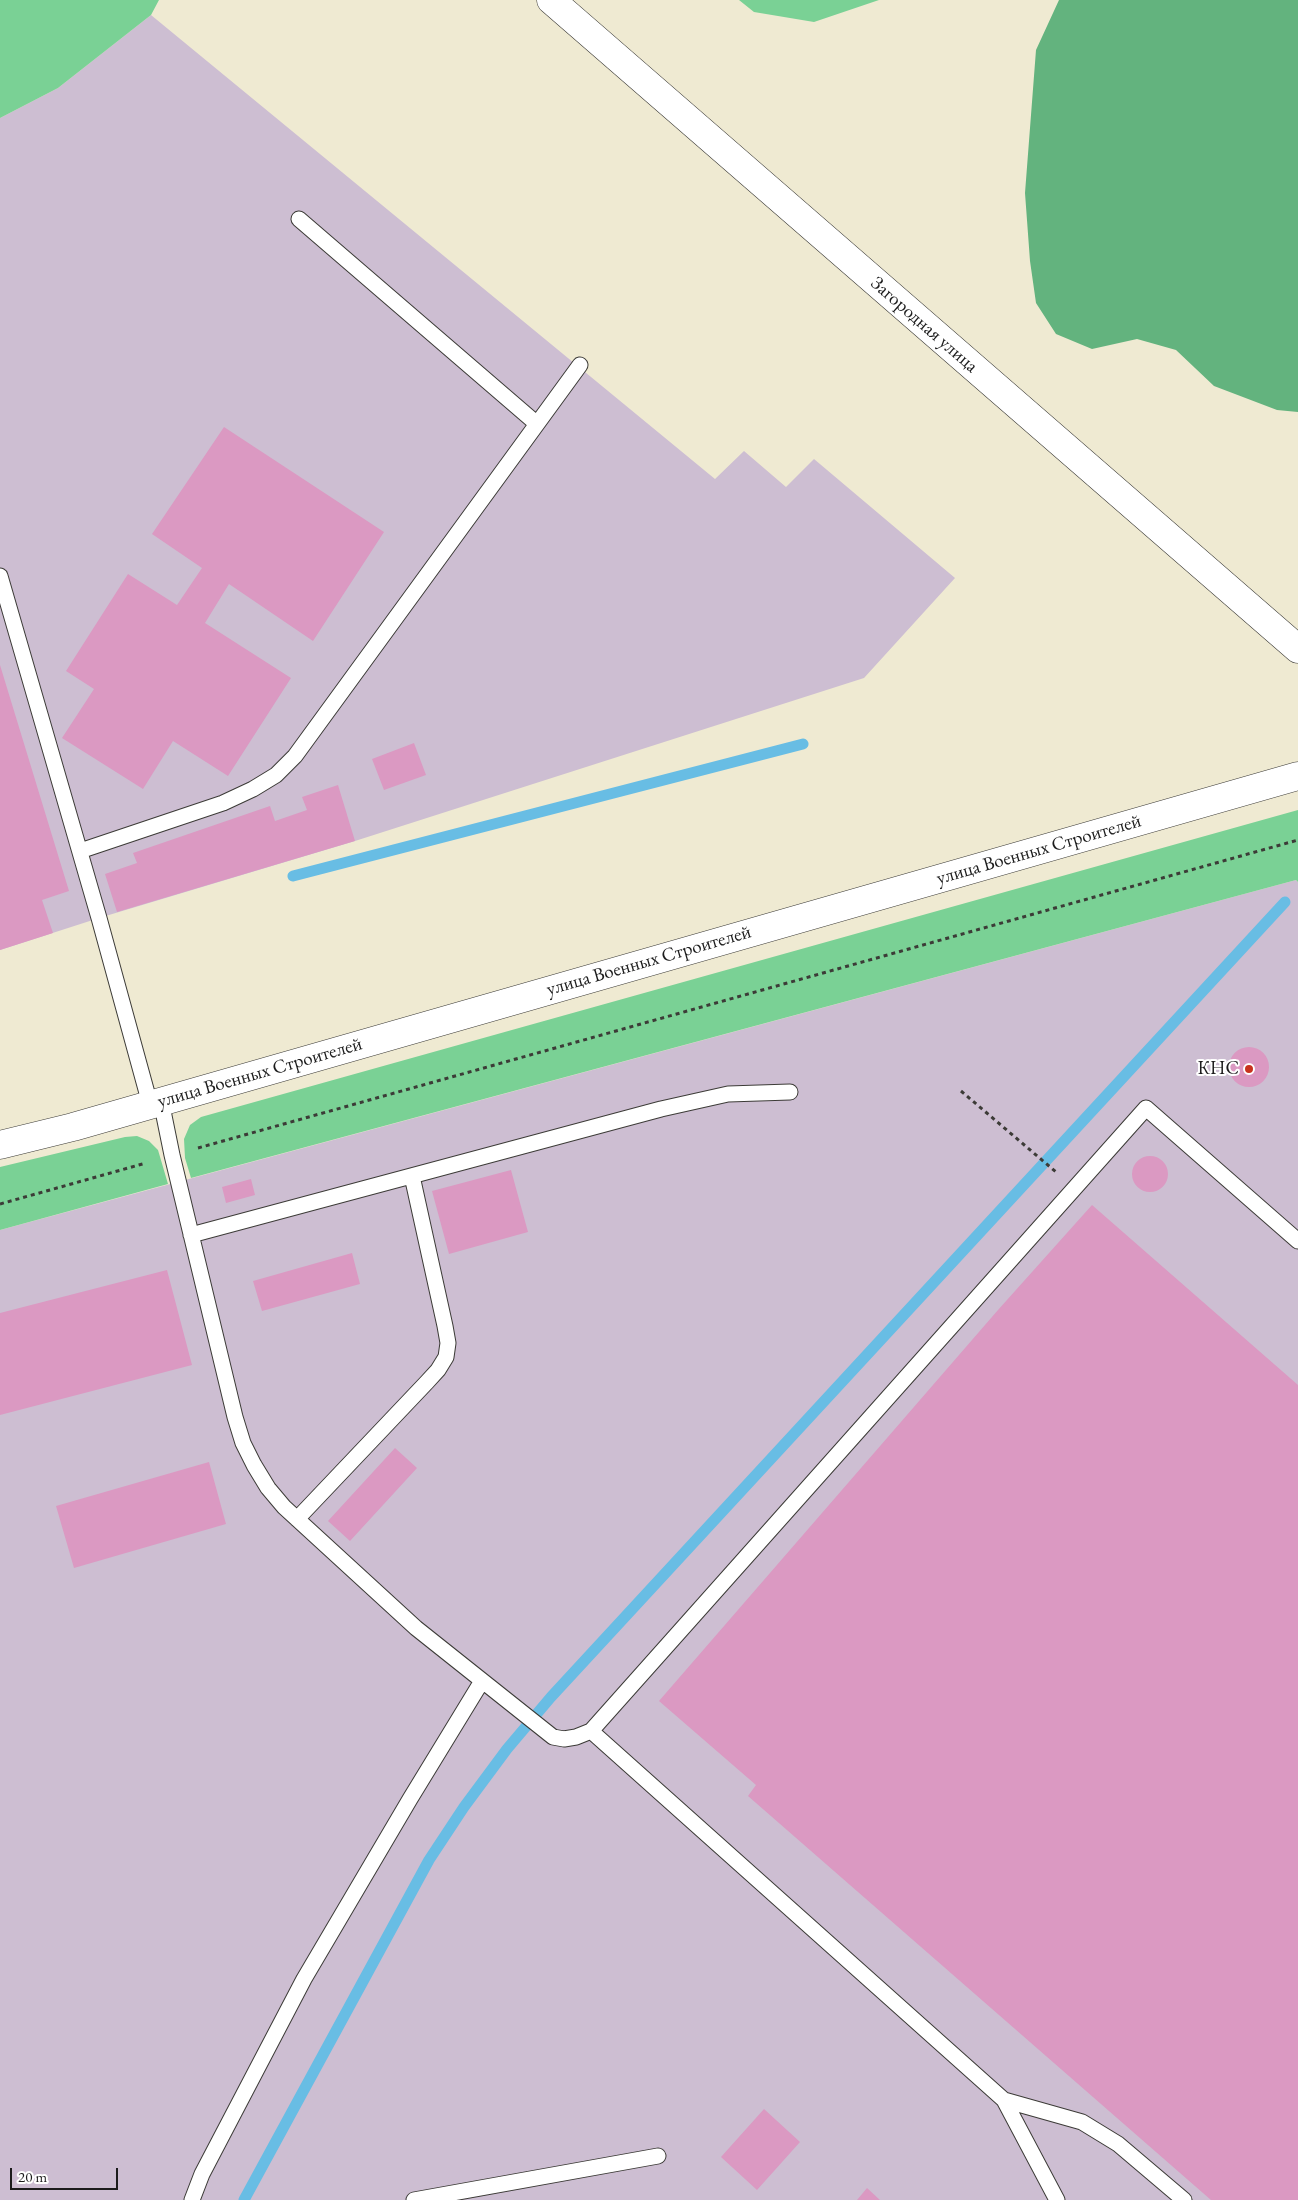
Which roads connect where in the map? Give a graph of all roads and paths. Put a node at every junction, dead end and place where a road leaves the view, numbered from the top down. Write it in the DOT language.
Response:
graph roads {
  1 [pos="551,0"];
  2 [pos="299,218"];
  3 [pos="580,365"];
  4 [pos="537,424"];
  5 [pos="0,576"];
  6 [pos="1298,649"];
  7 [pos="1298,776"];
  8 [pos="1298,840"];
  9 [pos="80,851"];
  10 [pos="961,1091"];
  11 [pos="790,1092"];
  12 [pos="155,1103"];
  13 [pos="0,1145"];
  14 [pos="172,1156"];
  15 [pos="412,1176"];
  16 [pos="1074,1188"];
  17 [pos="0,1204"];
  18 [pos="191,1235"];
  19 [pos="1298,1241"];
  20 [pos="297,1519"];
  21 [pos="482,1681"];
  22 [pos="591,1730"];
  23 [pos="1004,2100"];
  24 [pos="658,2156"];
  25 [pos="192,2200"];
  26 [pos="414,2200"];
  27 [pos="1057,2200"];
  28 [pos="1184,2200"];
  1 -- 6 [label="street, Загородная улица"];
  2 -- 4 [label="lane"];
  3 -- 4 [label="lane"];
  4 -- 9 [label="lane"];
  5 -- 9 [label="lane"];
  7 -- 12 [label="street, улица Военных Строителей"];
  8 -- 14 [label="path"];
  9 -- 12 [label="lane"];
  10 -- 16 [label="path"];
  11 -- 15 [label="lane"];
  12 -- 13 [label="street, улица Военных Строителей"];
  12 -- 14 [label="lane"];
  14 -- 17 [label="path"];
  14 -- 18 [label="lane"];
  15 -- 18 [label="lane"];
  15 -- 20 [label="lane"];
  16 -- 19 [label="lane"];
  16 -- 22 [label="lane"];
  18 -- 20 [label="lane"];
  20 -- 21 [label="lane"];
  21 -- 22 [label="lane"];
  21 -- 25 [label="lane"];
  22 -- 23 [label="lane"];
  23 -- 27 [label="lane"];
  23 -- 28 [label="lane"];
  24 -- 26 [label="lane"];
}
